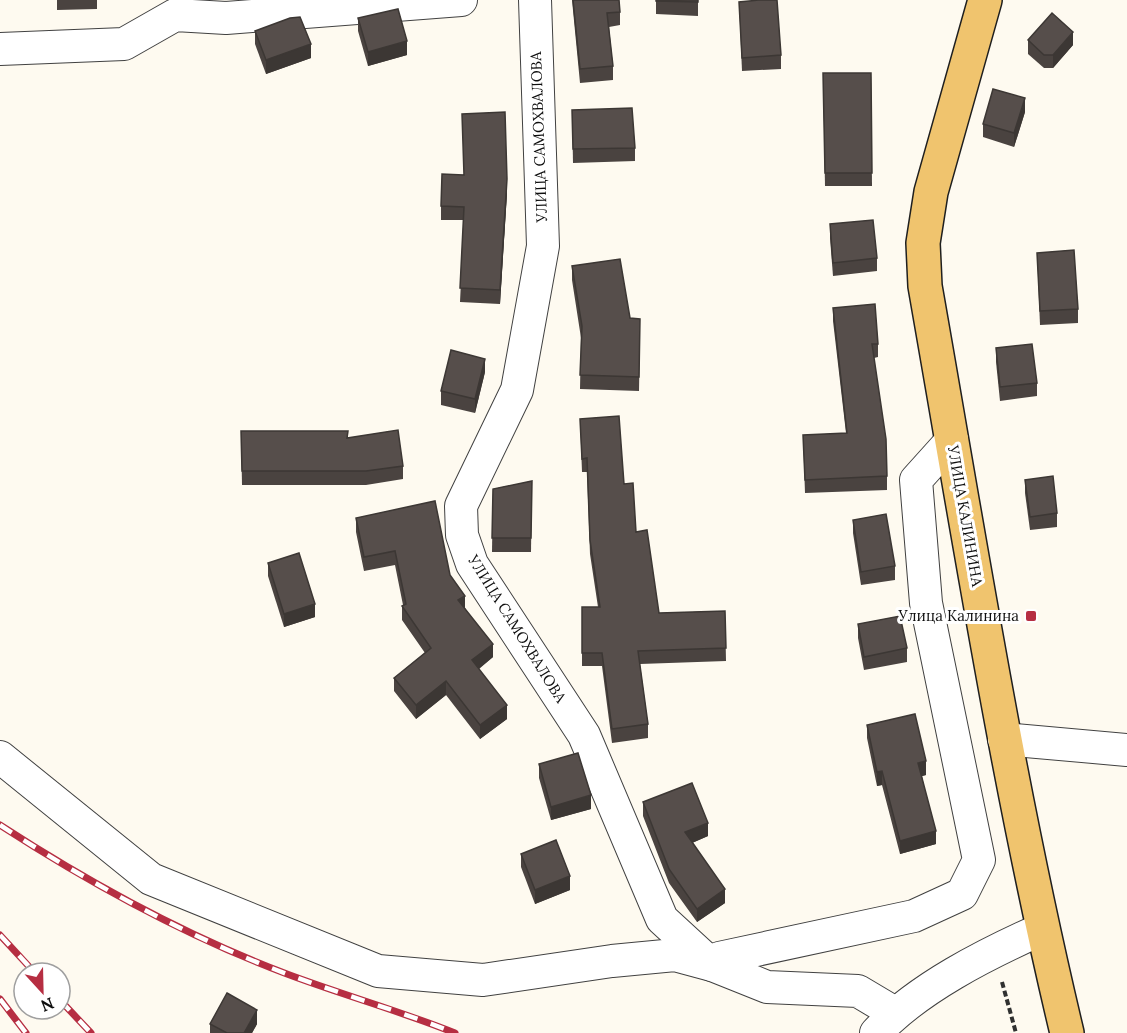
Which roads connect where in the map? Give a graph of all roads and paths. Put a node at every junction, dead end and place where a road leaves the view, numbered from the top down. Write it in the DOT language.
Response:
graph roads {
  1 [pos="461,0"];
  2 [pos="536,0"];
  3 [pos="985,0"];
  4 [pos="174,8"];
  5 [pos="0,49"];
  6 [pos="952,440"];
  7 [pos="1004,739"];
  8 [pos="1127,750"];
  9 [pos="0,757"];
  10 [pos="1042,929"];
  11 [pos="993,951"];
  12 [pos="711,965"];
  13 [pos="885,1023"];
  14 [pos="1016,1033"];
  15 [pos="1067,1033"];
  1 -- 4 [label="street"];
  2 -- 12 [label="street, УЛИЦА САМОХВАЛОВА"];
  3 -- 6 [label="main road, УЛИЦА КАЛИНИНА"];
  4 -- 5 [label="street"];
  6 -- 7 [label="main road, УЛИЦА КАЛИНИНА"];
  6 -- 12 [label="street"];
  7 -- 8 [label="street"];
  7 -- 10 [label="main road, УЛИЦА КАЛИНИНА"];
  9 -- 12 [label="street"];
  10 -- 11 [label="street"];
  10 -- 15 [label="main road, УЛИЦА КАЛИНИНА"];
  11 -- 13 [label="street"];
  11 -- 14 [label="path"];
  12 -- 13 [label="street, УЛИЦА САМОХВАЛОВА"];
}
